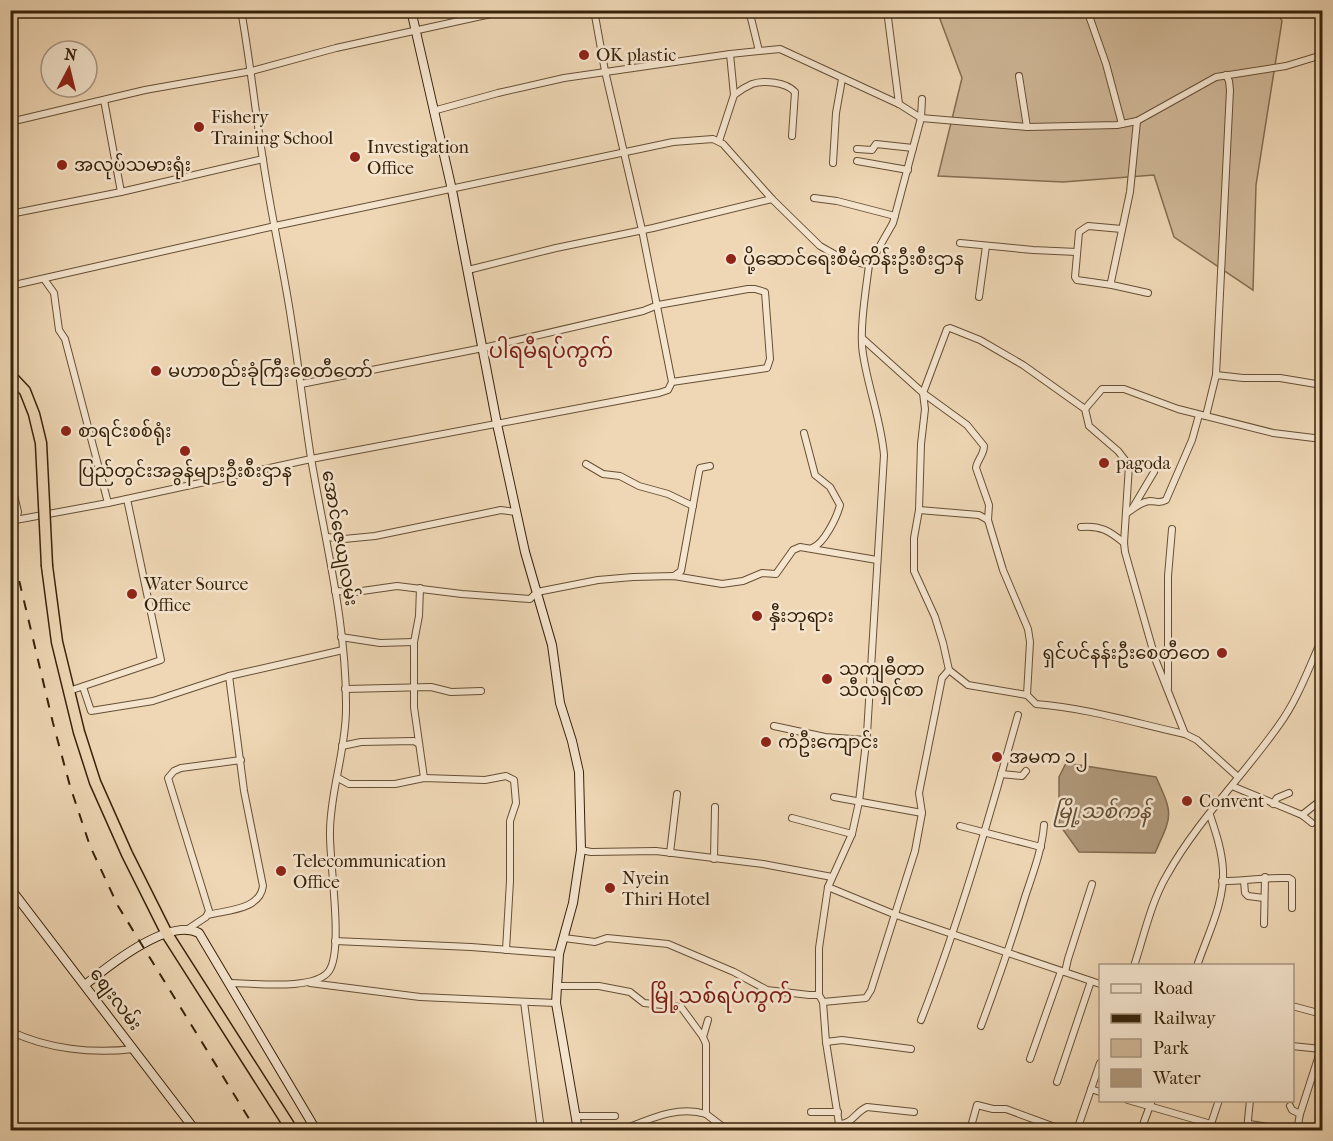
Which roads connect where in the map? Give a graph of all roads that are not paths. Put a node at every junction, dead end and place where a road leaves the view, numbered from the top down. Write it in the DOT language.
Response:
graph roads {
  1 [pos="241,10"];
  2 [pos="411,10"];
  3 [pos="509,10"];
  4 [pos="594,10"];
  5 [pos="748,10"];
  6 [pos="887,10"];
  7 [pos="1087,10"];
  8 [pos="416,32"];
  9 [pos="759,51"];
  10 [pos="730,54"];
  11 [pos="1323,56"];
  12 [pos="252,71"];
  13 [pos="605,71"];
  14 [pos="1226,75"];
  15 [pos="1019,76"];
  16 [pos="842,79"];
  17 [pos="734,94"];
  18 [pos="922,99"];
  19 [pos="104,100"];
  20 [pos="899,104"];
  21 [pos="433,111"];
  22 [pos="921,118"];
  23 [pos="1137,121"];
  24 [pos="10,122"];
  25 [pos="1122,124"];
  26 [pos="1027,127"];
  27 [pos="792,136"];
  28 [pos="719,141"];
  29 [pos="913,147"];
  30 [pos="857,149"];
  31 [pos="624,152"];
  32 [pos="262,159"];
  33 [pos="857,161"];
  34 [pos="833,163"];
  35 [pos="908,170"];
  36 [pos="452,190"];
  37 [pos="122,192"];
  38 [pos="814,198"];
  39 [pos="772,199"];
  40 [pos="10,214"];
  41 [pos="895,216"];
  42 [pos="274,226"];
  43 [pos="1122,229"];
  44 [pos="642,230"];
  45 [pos="960,243"];
  46 [pos="986,246"];
  47 [pos="1077,252"];
  48 [pos="869,265"];
  49 [pos="468,270"];
  50 [pos="44,279"];
  51 [pos="1112,285"];
  52 [pos="10,286"];
  53 [pos="1148,293"];
  54 [pos="979,297"];
  55 [pos="658,305"];
  56 [pos="862,338"];
  57 [pos="483,348"];
  58 [pos="10,375"];
  59 [pos="1216,375"];
  60 [pos="672,382"];
  61 [pos="301,384"];
  62 [pos="1323,385"];
  63 [pos="923,393"];
  64 [pos="1085,409"];
  65 [pos="1202,416"];
  66 [pos="497,424"];
  67 [pos="804,433"];
  68 [pos="1323,439"];
  69 [pos="311,459"];
  70 [pos="586,464"];
  71 [pos="710,466"];
  72 [pos="1154,472"];
  73 [pos="10,478"];
  74 [pos="127,499"];
  75 [pos="108,503"];
  76 [pos="693,506"];
  77 [pos="920,510"];
  78 [pos="516,512"];
  79 [pos="1129,512"];
  80 [pos="988,520"];
  81 [pos="13,521"];
  82 [pos="1081,527"];
  83 [pos="1172,529"];
  84 [pos="327,537"];
  85 [pos="1124,543"];
  86 [pos="812,548"];
  87 [pos="877,560"];
  88 [pos="674,576"];
  89 [pos="420,588"];
  90 [pos="335,591"];
  91 [pos="537,592"];
  92 [pos="341,637"];
  93 [pos="1323,639"];
  94 [pos="414,642"];
  95 [pos="343,650"];
  96 [pos="949,670"];
  97 [pos="229,676"];
  98 [pos="82,687"];
  99 [pos="345,689"];
  100 [pos="414,689"];
  101 [pos="481,691"];
  102 [pos="68,692"];
  103 [pos="1168,694"];
  104 [pos="1027,695"];
  105 [pos="1018,715"];
  106 [pos="774,726"];
  107 [pos="1185,734"];
  108 [pos="866,740"];
  109 [pos="419,744"];
  110 [pos="342,746"];
  111 [pos="241,760"];
  112 [pos="1026,771"];
  113 [pos="1001,774"];
  114 [pos="424,777"];
  115 [pos="1238,777"];
  116 [pos="338,778"];
  117 [pos="1232,786"];
  118 [pos="1289,793"];
  119 [pos="677,794"];
  120 [pos="834,797"];
  121 [pos="859,802"];
  122 [pos="1273,804"];
  123 [pos="1316,804"];
  124 [pos="715,807"];
  125 [pos="922,813"];
  126 [pos="1210,815"];
  127 [pos="1302,815"];
  128 [pos="792,818"];
  129 [pos="1312,823"];
  130 [pos="1044,825"];
  131 [pos="960,826"];
  132 [pos="985,833"];
  133 [pos="852,834"];
  134 [pos="1041,847"];
  135 [pos="581,850"];
  136 [pos="670,853"];
  137 [pos="714,859"];
  138 [pos="832,877"];
  139 [pos="1265,877"];
  140 [pos="1222,881"];
  141 [pos="1244,881"];
  142 [pos="1092,884"];
  143 [pos="828,887"];
  144 [pos="10,888"];
  145 [pos="1264,898"];
  146 [pos="1292,908"];
  147 [pos="208,915"];
  148 [pos="896,915"];
  149 [pos="1264,924"];
  150 [pos="188,929"];
  151 [pos="168,934"];
  152 [pos="953,934"];
  153 [pos="564,938"];
  154 [pos="335,941"];
  155 [pos="506,950"];
  156 [pos="1008,953"];
  157 [pos="559,954"];
  158 [pos="1135,964"];
  159 [pos="1198,964"];
  160 [pos="1063,972"];
  161 [pos="1091,981"];
  162 [pos="230,983"];
  163 [pos="309,983"];
  164 [pos="1099,983"];
  165 [pos="85,985"];
  166 [pos="556,986"];
  167 [pos="819,995"];
  168 [pos="524,1002"];
  169 [pos="823,1002"];
  170 [pos="556,1003"];
  171 [pos="1294,1006"];
  172 [pos="1323,1014"];
  173 [pos="708,1020"];
  174 [pos="921,1020"];
  175 [pos="981,1026"];
  176 [pos="10,1031"];
  177 [pos="1323,1031"];
  178 [pos="703,1037"];
  179 [pos="826,1042"];
  180 [pos="1321,1045"];
  181 [pos="1294,1046"];
  182 [pos="133,1049"];
  183 [pos="911,1049"];
  184 [pos="1030,1059"];
  185 [pos="1099,1068"];
  186 [pos="1058,1082"];
  187 [pos="1091,1089"];
  188 [pos="1099,1091"];
  189 [pos="1136,1102"];
  190 [pos="1219,1102"];
  191 [pos="1251,1102"];
  192 [pos="1151,1104"];
  193 [pos="1290,1106"];
  194 [pos="811,1112"];
  195 [pos="838,1112"];
  196 [pos="914,1112"];
  197 [pos="706,1114"];
  198 [pos="1300,1114"];
  199 [pos="575,1116"];
  200 [pos="615,1116"];
  201 [pos="839,1127"];
  202 [pos="1210,1127"];
  203 [pos="1248,1127"];
  204 [pos="195,1131"];
  205 [pos="292,1131"];
  206 [pos="316,1131"];
  207 [pos="541,1131"];
  208 [pos="578,1131"];
  209 [pos="621,1131"];
  210 [pos="728,1131"];
  211 [pos="970,1131"];
  212 [pos="1063,1131"];
  213 [pos="1077,1131"];
  214 [pos="1141,1131"];
  215 [pos="1287,1131"];
  216 [pos="1297,1131"];
  1 -- 12 [label="street, အောင်ဇေယျလမ်း"];
  2 -- 8 [label="street"];
  3 -- 8 [label="street"];
  4 -- 13 [label="street"];
  5 -- 9 [label="street"];
  6 -- 20 [label="street"];
  7 -- 25 [label="street"];
  8 -- 12 [label="street"];
  8 -- 21 [label="street"];
  9 -- 10 [label="street"];
  9 -- 16 [label="street"];
  10 -- 13 [label="street"];
  10 -- 17 [label="street"];
  11 -- 14 [label="street"];
  12 -- 19 [label="street"];
  12 -- 32 [label="street, အောင်ဇေယျလမ်း"];
  13 -- 21 [label="street"];
  13 -- 31 [label="street"];
  14 -- 23 [label="street"];
  14 -- 59 [label="street"];
  15 -- 26 [label="street"];
  16 -- 20 [label="street"];
  16 -- 34 [label="street"];
  17 -- 27 [label="street"];
  17 -- 28 [label="street"];
  18 -- 22 [label="street"];
  19 -- 24 [label="street"];
  19 -- 37 [label="street"];
  20 -- 22 [label="street"];
  21 -- 36 [label="street"];
  22 -- 26 [label="street"];
  22 -- 29 [label="street"];
  23 -- 25 [label="street"];
  23 -- 43 [label="street"];
  25 -- 26 [label="street"];
  28 -- 31 [label="street"];
  28 -- 39 [label="street"];
  29 -- 30 [label="street"];
  29 -- 35 [label="street"];
  31 -- 36 [label="street"];
  31 -- 44 [label="street"];
  32 -- 37 [label="street"];
  32 -- 42 [label="street, အောင်ဇေယျလမ်း"];
  33 -- 35 [label="street"];
  35 -- 41 [label="street"];
  36 -- 42 [label="street"];
  36 -- 49 [label="street"];
  37 -- 40 [label="street"];
  38 -- 41 [label="street"];
  39 -- 44 [label="street"];
  39 -- 48 [label="street"];
  41 -- 48 [label="street"];
  42 -- 50 [label="street"];
  42 -- 61 [label="street, အောင်ဇေယျလမ်း"];
  43 -- 47 [label="street"];
  43 -- 51 [label="street"];
  44 -- 49 [label="street"];
  44 -- 55 [label="street"];
  45 -- 46 [label="street"];
  46 -- 47 [label="street"];
  46 -- 54 [label="street"];
  47 -- 51 [label="street"];
  48 -- 56 [label="street"];
  49 -- 57 [label="street"];
  50 -- 52 [label="street"];
  50 -- 75 [label="street"];
  51 -- 53 [label="street"];
  55 -- 57 [label="street"];
  55 -- 60 [label="street"];
  55 -- 60 [label="street"];
  56 -- 63 [label="street"];
  56 -- 87 [label="street"];
  57 -- 61 [label="street"];
  57 -- 66 [label="street"];
  58 -- 102 [label="highway, bridge"];
  59 -- 62 [label="street"];
  59 -- 65 [label="street"];
  60 -- 66 [label="street"];
  61 -- 69 [label="street, အောင်ဇေယျလမ်း"];
  63 -- 64 [label="street"];
  63 -- 77 [label="street"];
  63 -- 80 [label="street"];
  64 -- 65 [label="street"];
  64 -- 79 [label="street"];
  65 -- 68 [label="street"];
  65 -- 79 [label="street"];
  66 -- 69 [label="street"];
  66 -- 78 [label="street"];
  67 -- 86 [label="street"];
  69 -- 74 [label="street"];
  69 -- 84 [label="street, အောင်ဇေယျလမ်း"];
  70 -- 76 [label="street"];
  71 -- 76 [label="street"];
  72 -- 79 [label="street"];
  73 -- 81 [label="street"];
  74 -- 75 [label="street"];
  74 -- 98 [label="street"];
  75 -- 81 [label="street"];
  76 -- 88 [label="street"];
  77 -- 80 [label="street"];
  77 -- 96 [label="street"];
  78 -- 84 [label="street"];
  78 -- 91 [label="street"];
  79 -- 85 [label="street"];
  80 -- 104 [label="street"];
  82 -- 85 [label="street"];
  83 -- 103 [label="street"];
  84 -- 90 [label="street, အောင်ဇေယျလမ်း"];
  85 -- 103 [label="street"];
  86 -- 87 [label="street"];
  86 -- 88 [label="street"];
  87 -- 108 [label="street"];
  88 -- 91 [label="street"];
  89 -- 90 [label="street"];
  89 -- 91 [label="street"];
  89 -- 94 [label="street"];
  90 -- 92 [label="street, အောင်ဇေယျလမ်း"];
  91 -- 135 [label="street"];
  92 -- 94 [label="street"];
  92 -- 95 [label="street, အောင်ဇေယျလမ်း"];
  93 -- 115 [label="street"];
  94 -- 100 [label="street"];
  95 -- 97 [label="street"];
  95 -- 99 [label="street, အောင်ဇေယျလမ်း"];
  96 -- 104 [label="street"];
  96 -- 125 [label="street"];
  97 -- 98 [label="street"];
  97 -- 111 [label="street"];
  98 -- 102 [label="street"];
  99 -- 100 [label="street"];
  99 -- 110 [label="street, အောင်ဇေယျလမ်း"];
  100 -- 101 [label="street"];
  100 -- 109 [label="street"];
  102 -- 151 [label="highway"];
  103 -- 107 [label="street"];
  104 -- 107 [label="street"];
  105 -- 113 [label="street"];
  106 -- 108 [label="street"];
  107 -- 115 [label="street"];
  108 -- 121 [label="street"];
  109 -- 110 [label="street"];
  109 -- 114 [label="street"];
  110 -- 116 [label="street, အောင်ဇေယျလမ်း"];
  111 -- 147 [label="street"];
  111 -- 147 [label="street"];
  112 -- 113 [label="street"];
  113 -- 132 [label="street"];
  114 -- 116 [label="street"];
  114 -- 155 [label="street"];
  115 -- 117 [label="street"];
  116 -- 154 [label="street, အောင်ဇေယျလမ်း"];
  117 -- 122 [label="street"];
  117 -- 126 [label="street"];
  118 -- 122 [label="street"];
  119 -- 136 [label="street"];
  120 -- 121 [label="street"];
  121 -- 125 [label="street"];
  121 -- 133 [label="street"];
  122 -- 127 [label="street"];
  123 -- 127 [label="street"];
  124 -- 137 [label="street"];
  125 -- 148 [label="street"];
  126 -- 140 [label="street"];
  126 -- 158 [label="street"];
  127 -- 129 [label="street"];
  128 -- 133 [label="street"];
  130 -- 134 [label="street"];
  131 -- 132 [label="street"];
  132 -- 134 [label="street"];
  132 -- 152 [label="street"];
  133 -- 138 [label="street"];
  134 -- 156 [label="street"];
  135 -- 136 [label="street"];
  135 -- 153 [label="street"];
  136 -- 137 [label="street"];
  137 -- 138 [label="street"];
  138 -- 143 [label="street"];
  139 -- 141 [label="street"];
  139 -- 145 [label="street"];
  139 -- 146 [label="street"];
  140 -- 141 [label="street"];
  140 -- 159 [label="street"];
  141 -- 145 [label="street"];
  142 -- 160 [label="street"];
  143 -- 148 [label="street"];
  143 -- 167 [label="street"];
  144 -- 165 [label="street, စျေးလမ်း"];
  145 -- 149 [label="street"];
  147 -- 150 [label="street"];
  148 -- 152 [label="street"];
  148 -- 169 [label="street"];
  150 -- 151 [label="street"];
  150 -- 162 [label="street"];
  151 -- 165 [label="street"];
  151 -- 205 [label="highway"];
  152 -- 156 [label="street"];
  152 -- 174 [label="street"];
  153 -- 157 [label="street"];
  153 -- 167 [label="street"];
  154 -- 155 [label="street"];
  154 -- 163 [label="street, အောင်ဇေယျလမ်း"];
  155 -- 157 [label="street"];
  156 -- 160 [label="street"];
  156 -- 175 [label="street"];
  157 -- 166 [label="street"];
  160 -- 161 [label="street"];
  160 -- 184 [label="street"];
  161 -- 164 [label="street"];
  161 -- 186 [label="street"];
  162 -- 163 [label="street"];
  162 -- 206 [label="street"];
  163 -- 168 [label="street"];
  165 -- 182 [label="street, စျေးလမ်း"];
  166 -- 170 [label="street"];
  166 -- 178 [label="street"];
  167 -- 169 [label="street"];
  168 -- 170 [label="street"];
  168 -- 207 [label="street"];
  169 -- 179 [label="street"];
  170 -- 199 [label="street"];
  171 -- 172 [label="street"];
  173 -- 178 [label="street"];
  176 -- 182 [label="street"];
  177 -- 180 [label="street"];
  178 -- 197 [label="street"];
  179 -- 183 [label="street"];
  179 -- 195 [label="street"];
  180 -- 181 [label="street"];
  180 -- 198 [label="street"];
  182 -- 204 [label="street, စျေးလမ်း"];
  185 -- 187 [label="street"];
  187 -- 188 [label="street"];
  187 -- 213 [label="street"];
  189 -- 192 [label="street"];
  190 -- 202 [label="street"];
  191 -- 203 [label="street"];
  192 -- 202 [label="street"];
  192 -- 214 [label="street"];
  193 -- 198 [label="street"];
  194 -- 195 [label="street"];
  195 -- 201 [label="street"];
  196 -- 201 [label="street"];
  197 -- 209 [label="street"];
  197 -- 210 [label="street"];
  198 -- 216 [label="street"];
  199 -- 200 [label="street"];
  199 -- 208 [label="street"];
  203 -- 215 [label="street"];
  211 -- 212 [label="street"];
}
